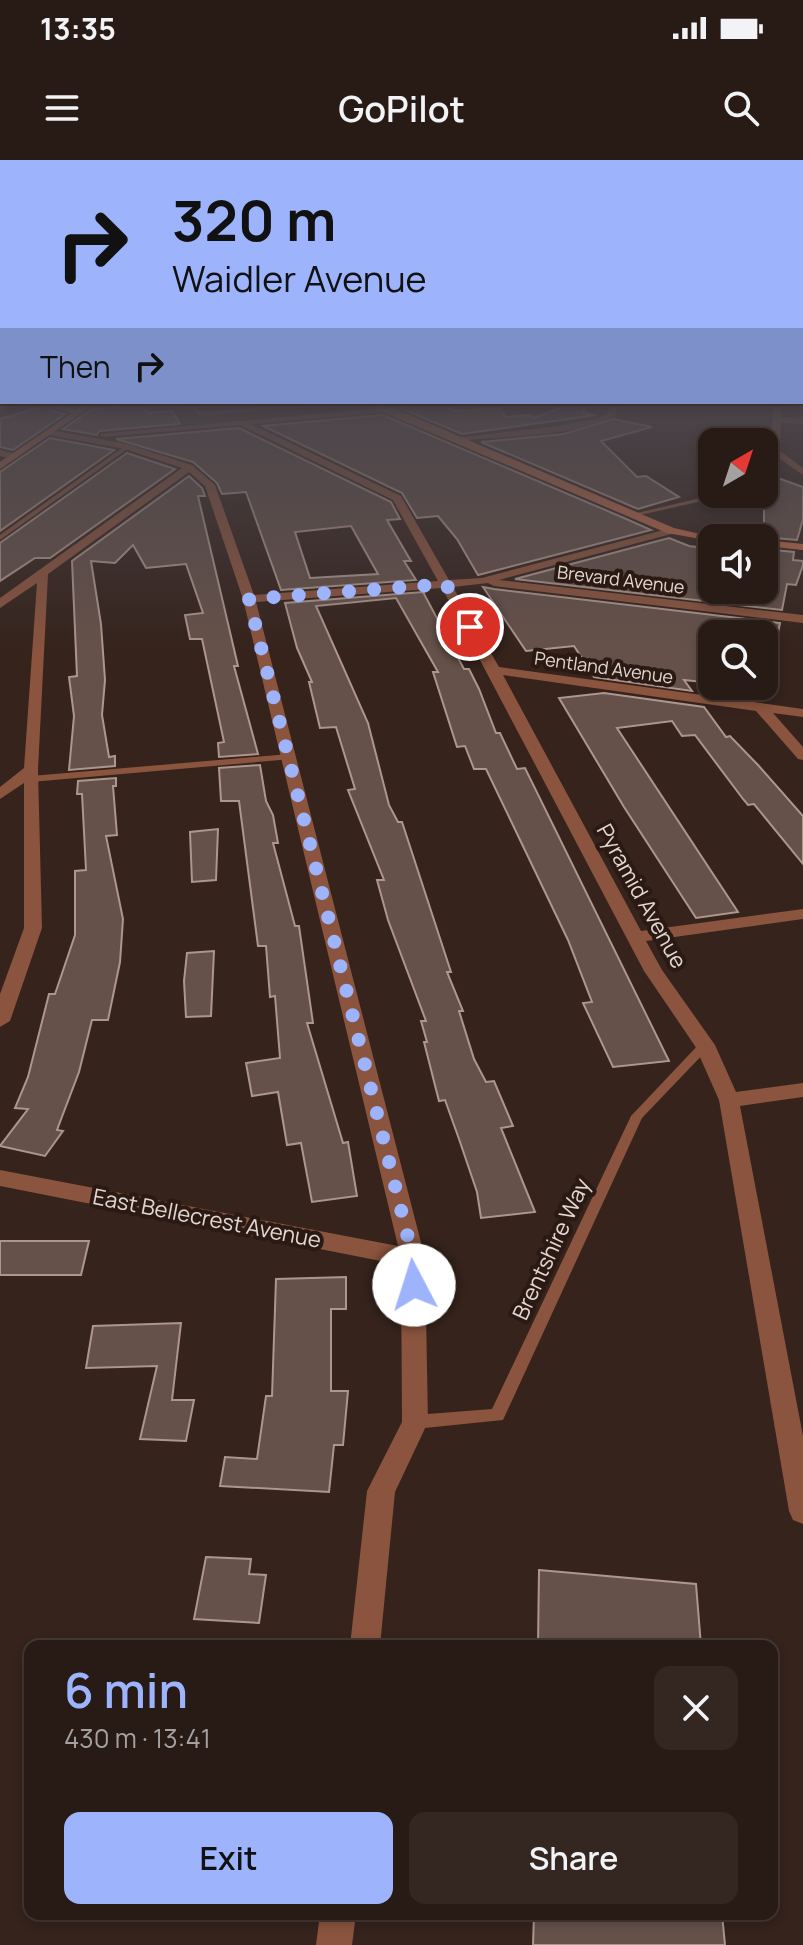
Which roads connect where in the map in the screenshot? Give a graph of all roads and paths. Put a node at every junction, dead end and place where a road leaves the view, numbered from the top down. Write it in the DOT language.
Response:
graph roads {
  1 [pos="75,484"];
  2 [pos="166,484"];
  3 [pos="209,484"];
  4 [pos="369,484"];
  5 [pos="562,484"];
  6 [pos="698,501"];
  7 [pos="631,515"];
  8 [pos="671,531"];
  9 [pos="698,536"];
  10 [pos="0,538"];
  11 [pos="778,544"];
  12 [pos="803,547"];
  13 [pos="43,575"];
  14 [pos="482,581"];
  15 [pos="446,584"];
  16 [pos="249,599"];
  17 [pos="0,604"];
  18 [pos="803,619"];
  19 [pos="494,670"];
  20 [pos="760,707"];
  21 [pos="803,713"];
  22 [pos="803,756"];
  23 [pos="289,757"];
  24 [pos="31,775"];
  25 [pos="0,794"];
  26 [pos="803,914"];
  27 [pos="635,937"];
  28 [pos="0,1021"];
  29 [pos="705,1045"];
  30 [pos="803,1090"];
  31 [pos="729,1100"];
  32 [pos="0,1178"];
  33 [pos="413,1258"];
  34 [pos="415,1422"];
  35 [pos="803,1511"];
  36 [pos="366,1640"];
  37 [pos="337,1920"];
  38 [pos="334,1945"];
  1 -- 10 [label="lane"];
  2 -- 13 [label="street"];
  3 -- 16 [label="street"];
  4 -- 15 [label="street, Pyramid Avenue"];
  5 -- 7 [label="street"];
  6 -- 7 [label="lane"];
  7 -- 8 [label="street"];
  8 -- 9 [label="street"];
  8 -- 14 [label="street"];
  11 -- 12 [label="street"];
  13 -- 17 [label="street"];
  13 -- 24 [label="street"];
  14 -- 15 [label="street"];
  14 -- 18 [label="street, Brevard Avenue"];
  15 -- 16 [label="street"];
  15 -- 19 [label="street, Pyramid Avenue"];
  16 -- 23 [label="street"];
  19 -- 20 [label="street, Pentland Avenue"];
  19 -- 27 [label="street, Pyramid Avenue"];
  20 -- 21 [label="street, Pentland Avenue"];
  20 -- 22 [label="street"];
  23 -- 24 [label="lane"];
  23 -- 33 [label="street"];
  24 -- 25 [label="street"];
  24 -- 28 [label="street"];
  26 -- 27 [label="street"];
  27 -- 29 [label="street, Pyramid Avenue"];
  29 -- 31 [label="street, Pyramid Avenue"];
  29 -- 34 [label="lane, Brentshire Way"];
  30 -- 31 [label="street"];
  31 -- 35 [label="street, Pyramid Avenue"];
  32 -- 33 [label="street, East Bellecrest Avenue"];
  33 -- 34 [label="street"];
  34 -- 36 [label="street"];
  37 -- 38 [label="street"];
}
